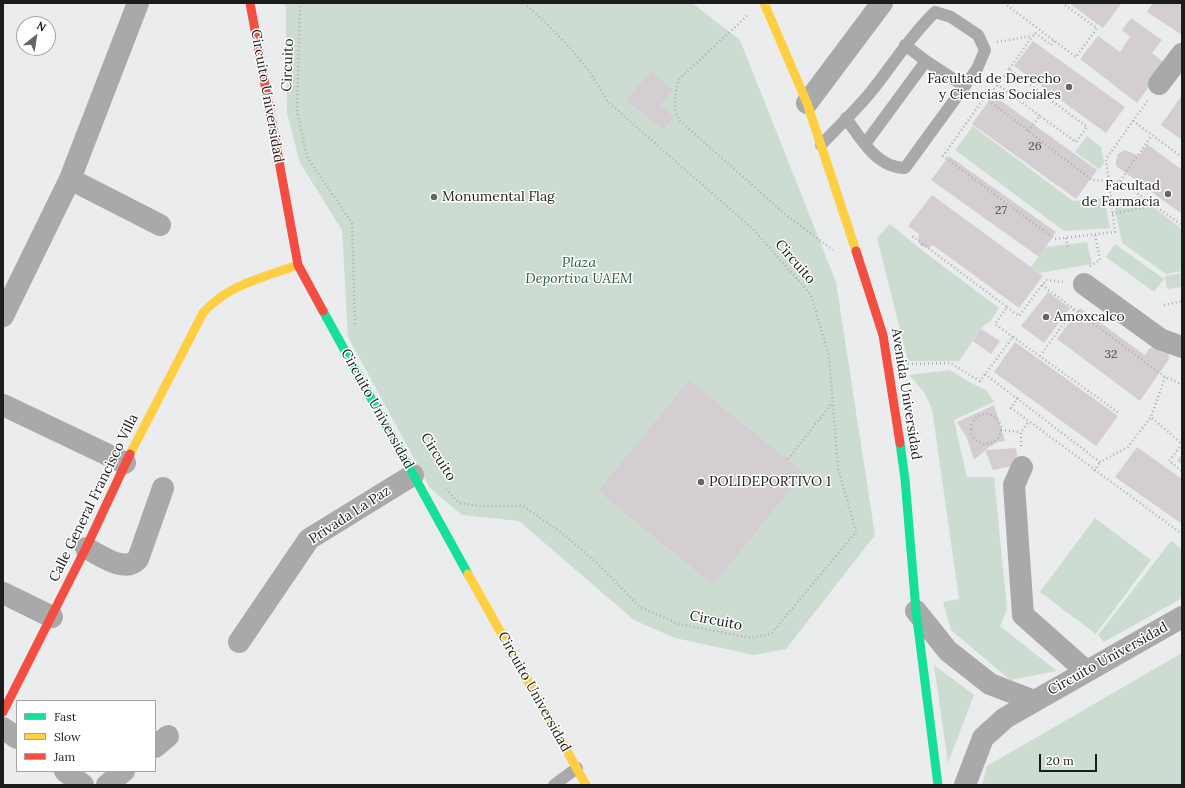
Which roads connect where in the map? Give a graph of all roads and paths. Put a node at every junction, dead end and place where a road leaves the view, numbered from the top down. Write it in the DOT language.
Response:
graph roads {
  1 [pos="138,3"];
  2 [pos="250,3"];
  3 [pos="298,3"];
  4 [pos="524,3"];
  5 [pos="764,3"];
  6 [pos="882,3"];
  7 [pos="1004,3"];
  8 [pos="1062,3"];
  9 [pos="748,14"];
  10 [pos="1032,36"];
  11 [pos="1010,40"];
  12 [pos="1054,40"];
  13 [pos="905,45"];
  14 [pos="1182,54"];
  15 [pos="926,61"];
  16 [pos="1009,68"];
  17 [pos="997,84"];
  18 [pos="1160,84"];
  19 [pos="964,86"];
  20 [pos="986,98"];
  21 [pos="808,103"];
  22 [pos="1040,116"];
  23 [pos="846,118"];
  24 [pos="1133,121"];
  25 [pos="1028,131"];
  26 [pos="1152,135"];
  27 [pos="865,144"];
  28 [pos="821,145"];
  29 [pos="1182,157"];
  30 [pos="70,179"];
  31 [pos="1108,181"];
  32 [pos="1120,181"];
  33 [pos="1156,205"];
  34 [pos="1112,214"];
  35 [pos="1182,224"];
  36 [pos="160,225"];
  37 [pos="1095,235"];
  38 [pos="912,236"];
  39 [pos="1066,238"];
  40 [pos="1068,248"];
  41 [pos="1100,260"];
  42 [pos="298,265"];
  43 [pos="863,272"];
  44 [pos="1042,285"];
  45 [pos="1087,287"];
  46 [pos="1182,301"];
  47 [pos="1164,305"];
  48 [pos="1007,308"];
  49 [pos="1075,309"];
  50 [pos="3,316"];
  51 [pos="356,327"];
  52 [pos="1013,337"];
  53 [pos="1182,347"];
  54 [pos="1040,356"];
  55 [pos="905,364"];
  56 [pos="985,374"];
  57 [pos="1165,378"];
  58 [pos="1182,382"];
  59 [pos="1018,398"];
  60 [pos="833,402"];
  61 [pos="3,405"];
  62 [pos="1118,413"];
  63 [pos="1152,418"];
  64 [pos="1029,422"];
  65 [pos="1001,430"];
  66 [pos="1021,432"];
  67 [pos="1182,444"];
  68 [pos="788,459"];
  69 [pos="1100,462"];
  70 [pos="125,463"];
  71 [pos="1022,467"];
  72 [pos="1094,471"];
  73 [pos="1182,471"];
  74 [pos="412,475"];
  75 [pos="444,487"];
  76 [pos="163,488"];
  77 [pos="1182,534"];
  78 [pos="86,548"];
  79 [pos="3,593"];
  80 [pos="916,611"];
  81 [pos="52,617"];
  82 [pos="1182,617"];
  83 [pos="239,642"];
  84 [pos="1086,671"];
  85 [pos="1034,701"];
  86 [pos="3,712"];
  87 [pos="3,728"];
  88 [pos="16,737"];
  89 [pos="577,768"];
  90 [pos="66,772"];
  91 [pos="123,772"];
  92 [pos="83,785"];
  93 [pos="107,785"];
  94 [pos="554,785"];
  95 [pos="586,785"];
  96 [pos="938,785"];
  97 [pos="965,785"];
  1 -- 30 [label="street"];
  2 -- 42 [label="street, Circuito Universidad"];
  3 -- 51 [label="path, Circuito"];
  4 -- 60 [label="path, Circuito"];
  5 -- 21 [label="street, Avenida Universidad"];
  6 -- 21 [label="street"];
  7 -- 12 [label="path"];
  8 -- 12 [label="path"];
  9 -- 43 [label="path"];
  10 -- 11 [label="path"];
  10 -- 12 [label="path"];
  10 -- 16 [label="path"];
  13 -- 15 [label="lane"];
  13 -- 19 [label="lane"];
  13 -- 23 [label="lane"];
  14 -- 18 [label="street"];
  15 -- 19 [label="lane"];
  15 -- 27 [label="lane"];
  16 -- 17 [label="path"];
  16 -- 22 [label="path"];
  17 -- 20 [label="path"];
  17 -- 22 [label="path"];
  18 -- 24 [label="path"];
  19 -- 20 [label="path"];
  19 -- 27 [label="lane"];
  20 -- 25 [label="path"];
  20 -- 39 [label="path"];
  21 -- 28 [label="street, Avenida Universidad"];
  22 -- 25 [label="path"];
  23 -- 27 [label="lane"];
  23 -- 28 [label="lane"];
  24 -- 26 [label="path"];
  24 -- 31 [label="path"];
  25 -- 31 [label="path"];
  26 -- 29 [label="path"];
  26 -- 32 [label="path"];
  28 -- 43 [label="street, Avenida Universidad"];
  30 -- 36 [label="street"];
  30 -- 50 [label="street"];
  31 -- 32 [label="path"];
  31 -- 34 [label="path"];
  32 -- 33 [label="path"];
  33 -- 34 [label="path"];
  33 -- 35 [label="path"];
  34 -- 37 [label="path"];
  37 -- 39 [label="path"];
  37 -- 41 [label="path"];
  38 -- 48 [label="path"];
  39 -- 40 [label="path"];
  42 -- 70 [label="street, Calle General Francisco Villa"];
  42 -- 74 [label="street, Circuito Universidad"];
  43 -- 80 [label="street, Avenida Universidad"];
  44 -- 45 [label="path"];
  44 -- 48 [label="path"];
  44 -- 49 [label="path"];
  45 -- 49 [label="path"];
  45 -- 53 [label="street"];
  46 -- 47 [label="path"];
  48 -- 52 [label="path"];
  49 -- 54 [label="path"];
  49 -- 57 [label="path"];
  52 -- 54 [label="path"];
  52 -- 56 [label="path"];
  54 -- 62 [label="path"];
  55 -- 56 [label="path"];
  56 -- 59 [label="path"];
  57 -- 58 [label="path"];
  57 -- 63 [label="path"];
  59 -- 64 [label="path"];
  59 -- 69 [label="path"];
  60 -- 68 [label="path"];
  60 -- 75 [label="path, Circuito"];
  61 -- 70 [label="street"];
  63 -- 67 [label="path"];
  63 -- 69 [label="path"];
  64 -- 66 [label="path"];
  64 -- 72 [label="path"];
  65 -- 65 [label="path"];
  65 -- 66 [label="path"];
  66 -- 71 [label="path"];
  67 -- 73 [label="path"];
  69 -- 72 [label="path"];
  70 -- 78 [label="street, Calle General Francisco Villa"];
  71 -- 84 [label="street"];
  72 -- 77 [label="path"];
  74 -- 83 [label="street, Privada La Paz"];
  74 -- 89 [label="street, Circuito Universidad"];
  76 -- 78 [label="street"];
  78 -- 81 [label="street, Calle General Francisco Villa"];
  79 -- 81 [label="street"];
  80 -- 85 [label="street, Circuito Universidad"];
  80 -- 96 [label="street, Avenida Universidad"];
  81 -- 86 [label="street, Calle General Francisco Villa"];
  82 -- 84 [label="street, Circuito Universidad"];
  84 -- 85 [label="street, Circuito Universidad"];
  85 -- 97 [label="street, Circuito Universidad"];
  87 -- 88 [label="street"];
  89 -- 94 [label="lane"];
  89 -- 95 [label="street, Circuito Universidad"];
  90 -- 92 [label="street"];
  91 -- 93 [label="street"];
}
